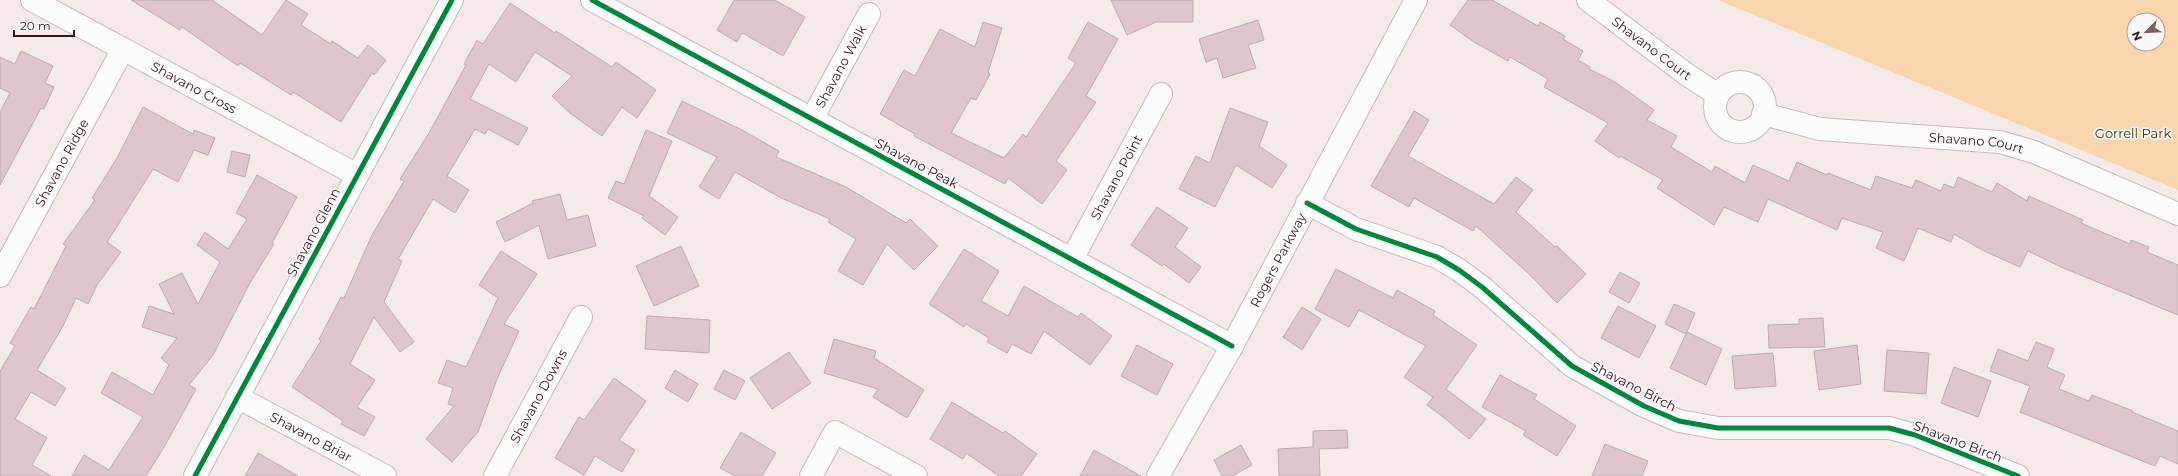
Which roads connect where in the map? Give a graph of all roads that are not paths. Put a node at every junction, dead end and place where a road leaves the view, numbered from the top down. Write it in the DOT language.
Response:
graph roads {
  1 [pos="32,0"];
  2 [pos="452,0"];
  3 [pos="592,0"];
  4 [pos="1416,0"];
  5 [pos="1588,0"];
  6 [pos="869,14"];
  7 [pos="123,49"];
  8 [pos="1161,94"];
  9 [pos="1718,95"];
  10 [pos="1763,114"];
  11 [pos="812,119"];
  12 [pos="357,175"];
  13 [pos="1307,203"];
  14 [pos="2178,214"];
  15 [pos="1072,259"];
  16 [pos="0,276"];
  17 [pos="581,317"];
  18 [pos="1232,346"];
  19 [pos="238,397"];
  20 [pos="195,476"];
  21 [pos="385,476"];
  22 [pos="495,476"];
  23 [pos="811,476"];
  24 [pos="916,476"];
  25 [pos="1158,476"];
  26 [pos="2018,476"];
  1 -- 7 [label="street, Shavano Cross"];
  2 -- 12 [label="street, Shavano Glenn"];
  3 -- 11 [label="street, Shavano Peak"];
  4 -- 13 [label="street, Rogers Parkway"];
  5 -- 9 [label="street, Shavano Court"];
  6 -- 11 [label="street, Shavano Walk"];
  7 -- 12 [label="street, Shavano Cross"];
  7 -- 16 [label="street, Shavano Ridge"];
  8 -- 15 [label="street, Shavano Point"];
  9 -- 10 [label="street"];
  9 -- 10 [label="street"];
  10 -- 14 [label="street, Shavano Court"];
  11 -- 15 [label="street, Shavano Peak"];
  12 -- 19 [label="street, Shavano Glenn"];
  13 -- 18 [label="street, Rogers Parkway"];
  13 -- 26 [label="street, Shavano Birch"];
  15 -- 18 [label="street, Shavano Peak"];
  17 -- 22 [label="street, Shavano Downs"];
  18 -- 25 [label="street, Rogers Parkway"];
  19 -- 20 [label="street, Shavano Glenn"];
  19 -- 21 [label="street, Shavano Briar"];
  23 -- 24 [label="street"];
}
